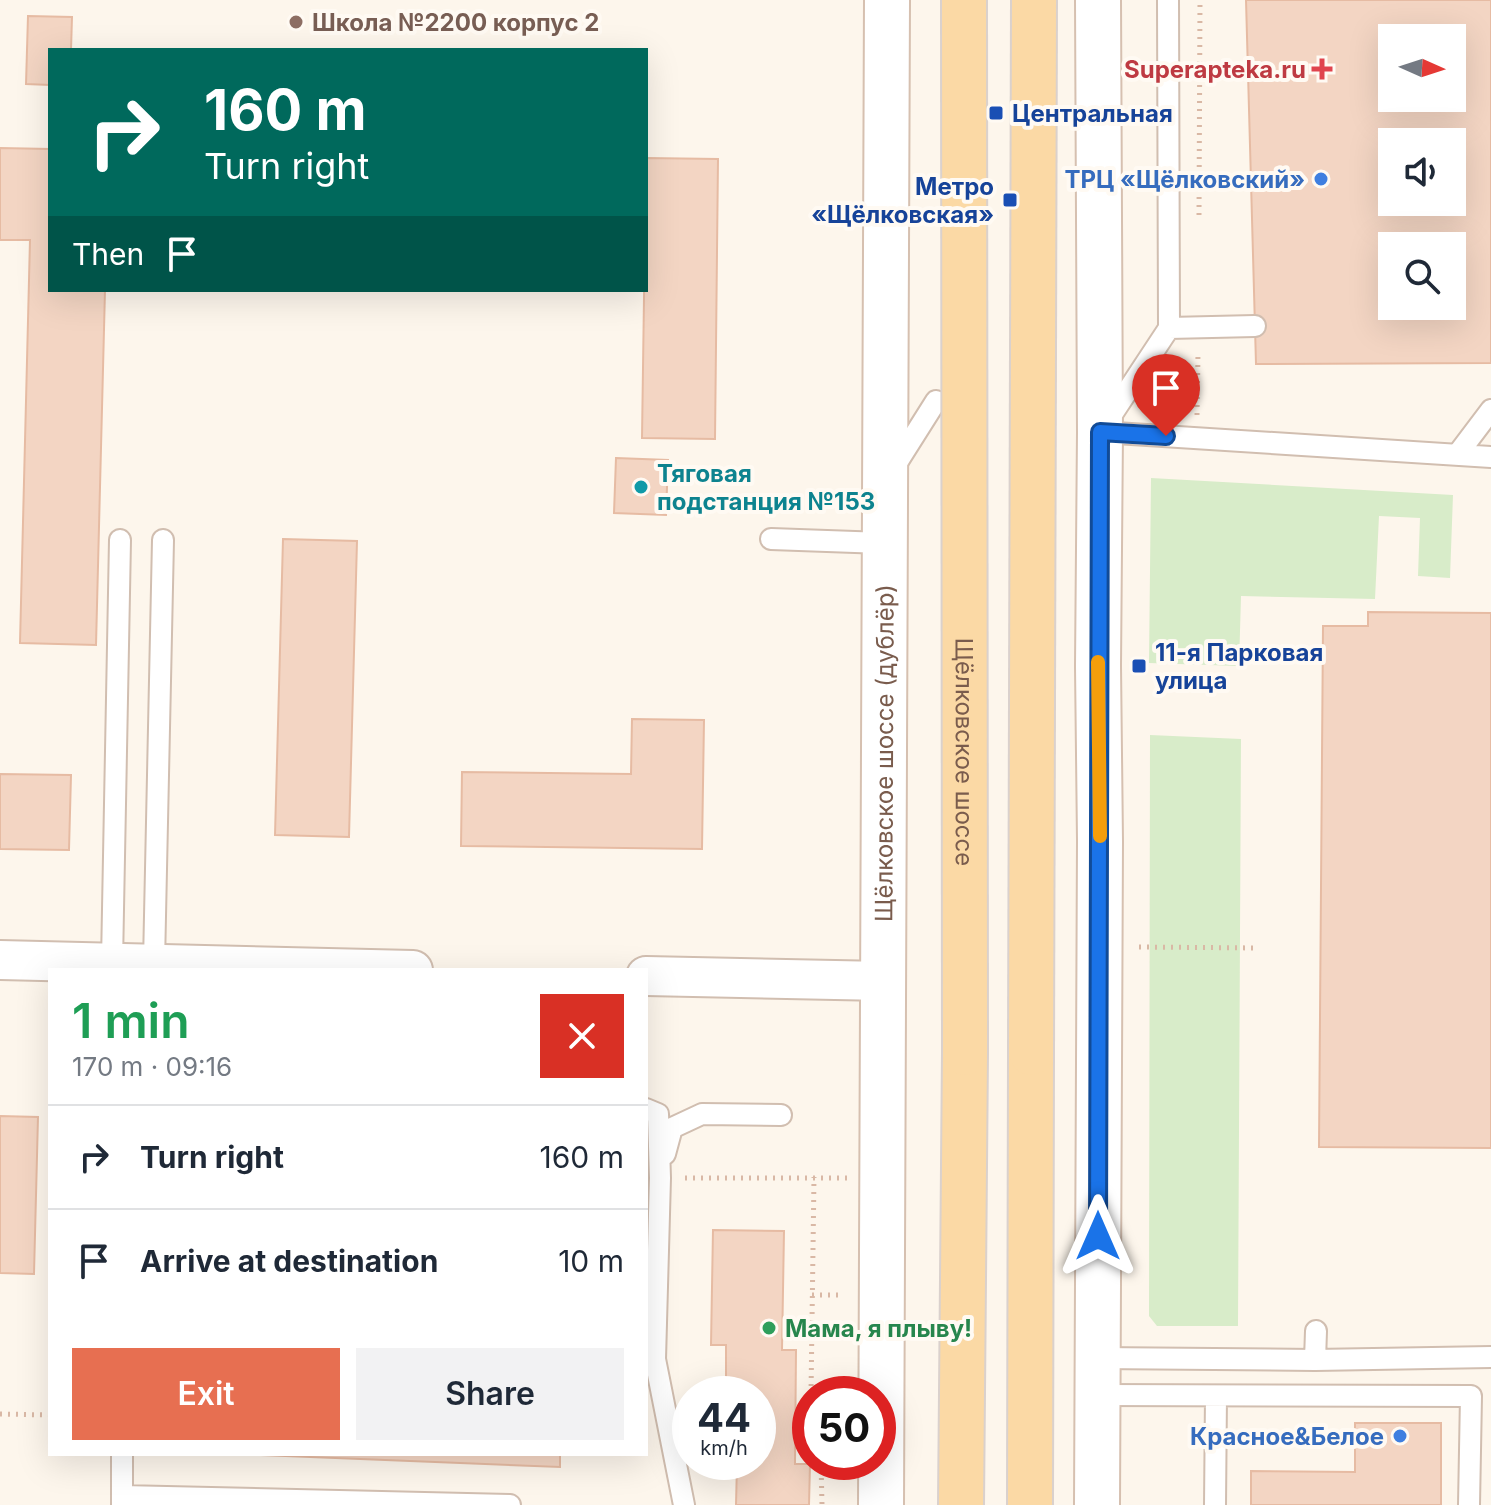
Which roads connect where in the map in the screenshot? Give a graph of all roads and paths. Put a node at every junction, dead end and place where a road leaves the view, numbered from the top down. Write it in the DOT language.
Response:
graph roads {
  1 [pos="887,0"];
  2 [pos="964,0"];
  3 [pos="1034,0"];
  4 [pos="1098,0"];
  5 [pos="1168,0"];
  6 [pos="1255,326"];
  7 [pos="1169,328"];
  8 [pos="936,401"];
  9 [pos="1491,410"];
  10 [pos="1100,432"];
  11 [pos="1457,455"];
  12 [pos="1491,457"];
  13 [pos="884,483"];
  14 [pos="771,539"];
  15 [pos="120,540"];
  16 [pos="163,540"];
  17 [pos="883,543"];
  18 [pos="1139,947"];
  19 [pos="1258,948"];
  20 [pos="0,960"];
  21 [pos="134,964"];
  22 [pos="320,968"];
  23 [pos="648,976"];
  24 [pos="884,981"];
  25 [pos="648,1110"];
  26 [pos="781,1115"];
  27 [pos="814,1177"];
  28 [pos="660,1178"];
  29 [pos="852,1179"];
  30 [pos="812,1295"];
  31 [pos="851,1295"];
  32 [pos="1316,1331"];
  33 [pos="1491,1357"];
  34 [pos="1315,1360"];
  35 [pos="811,1376"];
  36 [pos="1097,1376"];
  37 [pos="1216,1396"];
  38 [pos="0,1414"];
  39 [pos="48,1415"];
  40 [pos="122,1456"];
  41 [pos="821,1480"];
  42 [pos="122,1500"];
  43 [pos="510,1505"];
  44 [pos="684,1505"];
  45 [pos="822,1505"];
  46 [pos="881,1505"];
  47 [pos="961,1505"];
  48 [pos="1030,1505"];
  49 [pos="1097,1505"];
  50 [pos="1215,1505"];
  51 [pos="1469,1505"];
  1 -- 13 [label="main road, Щёлковское шоссе (дублёр)"];
  2 -- 47 [label="main road, Щёлковское шоссе, bridge"];
  3 -- 48 [label="main road, bridge"];
  4 -- 10 [label="main road"];
  5 -- 7 [label="lane"];
  6 -- 7 [label="lane"];
  7 -- 10 [label="lane"];
  8 -- 13 [label="lane"];
  9 -- 11 [label="lane"];
  10 -- 11 [label="lane"];
  10 -- 36 [label="main road"];
  11 -- 12 [label="lane"];
  13 -- 17 [label="main road, Щёлковское шоссе (дублёр)"];
  14 -- 17 [label="lane"];
  15 -- 21 [label="lane"];
  16 -- 21 [label="lane"];
  17 -- 24 [label="main road, Щёлковское шоссе (дублёр)"];
  18 -- 19 [label="path"];
  20 -- 21 [label="street"];
  21 -- 22 [label="street"];
  23 -- 24 [label="street"];
  24 -- 46 [label="main road, Щёлковское шоссе (дублёр)"];
  25 -- 28 [label="lane"];
  26 -- 28 [label="lane"];
  27 -- 28 [label="path"];
  27 -- 29 [label="path"];
  27 -- 30 [label="path"];
  28 -- 44 [label="lane"];
  30 -- 31 [label="path"];
  30 -- 35 [label="path"];
  32 -- 34 [label="lane"];
  33 -- 34 [label="lane"];
  34 -- 36 [label="lane"];
  36 -- 37 [label="lane"];
  36 -- 49 [label="main road"];
  37 -- 50 [label="lane"];
  37 -- 51 [label="lane"];
  38 -- 39 [label="path"];
  40 -- 42 [label="lane"];
  41 -- 45 [label="path"];
  42 -- 43 [label="lane"];
}
